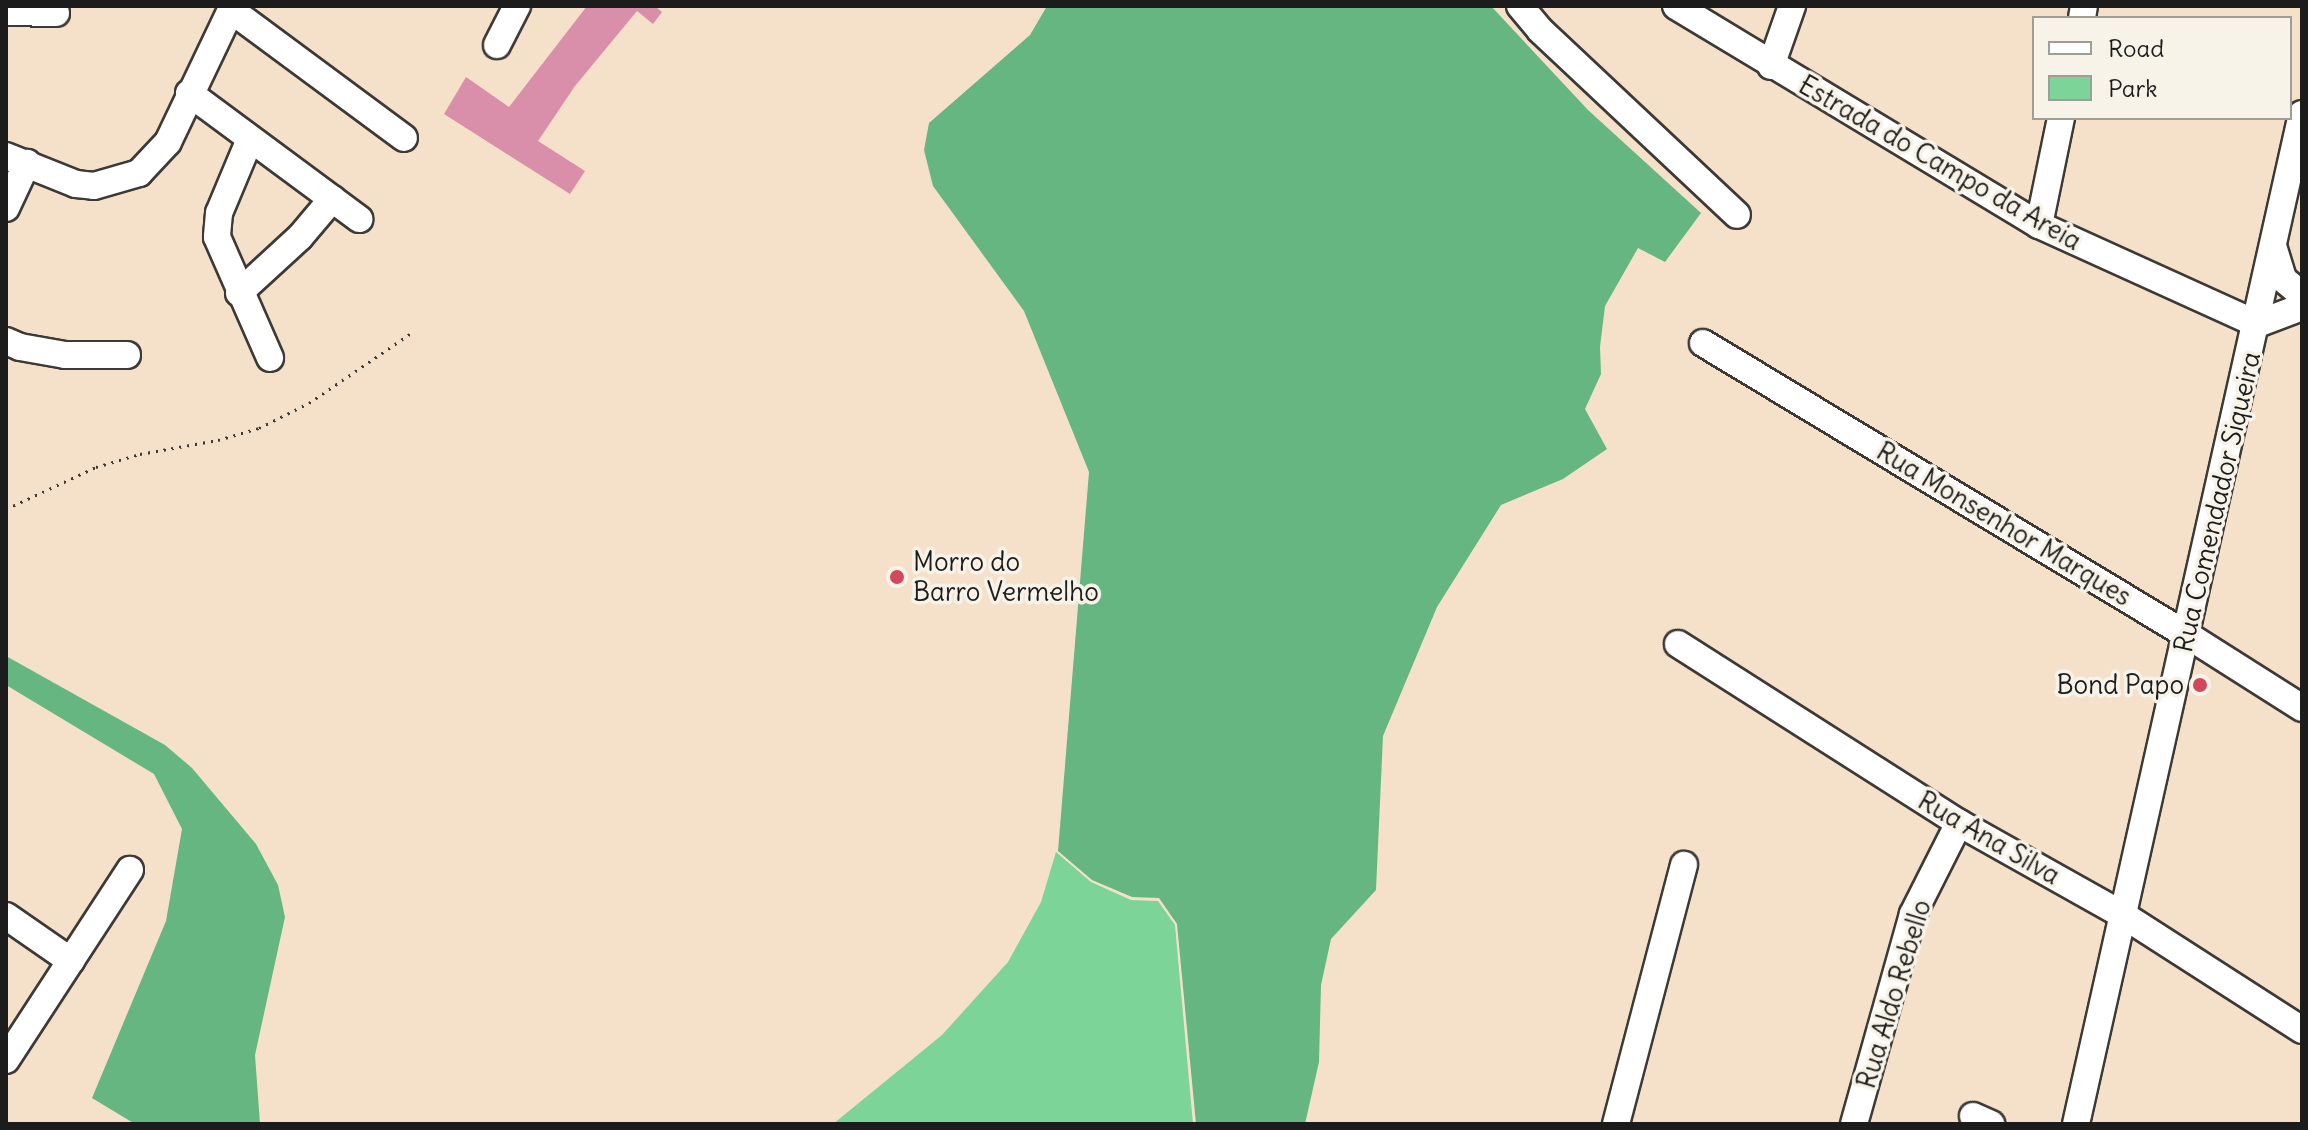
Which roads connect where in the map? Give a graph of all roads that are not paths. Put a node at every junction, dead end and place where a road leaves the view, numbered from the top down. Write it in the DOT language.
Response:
graph roads {
  1 [pos="517,6"];
  2 [pos="1520,6"];
  3 [pos="1676,6"];
  4 [pos="1792,6"];
  5 [pos="232,8"];
  6 [pos="6,12"];
  7 [pos="56,13"];
  8 [pos="497,45"];
  9 [pos="1771,66"];
  10 [pos="189,93"];
  11 [pos="2302,114"];
  12 [pos="2061,120"];
  13 [pos="404,138"];
  14 [pos="250,139"];
  15 [pos="17,159"];
  16 [pos="332,199"];
  17 [pos="6,208"];
  18 [pos="1737,215"];
  19 [pos="359,219"];
  20 [pos="2039,225"];
  21 [pos="2273,246"];
  22 [pos="239,293"];
  23 [pos="2302,295"];
  24 [pos="2302,307"];
  25 [pos="2257,324"];
  26 [pos="6,341"];
  27 [pos="1703,343"];
  28 [pos="127,355"];
  29 [pos="270,358"];
  30 [pos="2187,635"];
  31 [pos="1678,644"];
  32 [pos="2302,708"];
  33 [pos="1959,823"];
  34 [pos="1684,865"];
  35 [pos="130,870"];
  36 [pos="2123,915"];
  37 [pos="6,916"];
  38 [pos="71,961"];
  39 [pos="2302,1030"];
  40 [pos="6,1060"];
  41 [pos="1616,1124"];
  42 [pos="1854,1124"];
  43 [pos="2076,1124"];
  1 -- 8 [label="street"];
  2 -- 18 [label="street"];
  3 -- 9 [label="street, Estrada do Campo da Areia"];
  4 -- 9 [label="street"];
  5 -- 10 [label="street"];
  5 -- 13 [label="street"];
  6 -- 7 [label="street"];
  9 -- 20 [label="street, Estrada do Campo da Areia"];
  10 -- 14 [label="street"];
  10 -- 15 [label="street"];
  11 -- 21 [label="street, Rua Comendador Siqueira"];
  12 -- 20 [label="street"];
  14 -- 16 [label="street"];
  14 -- 22 [label="street"];
  15 -- 17 [label="street"];
  16 -- 19 [label="street"];
  16 -- 22 [label="street"];
  20 -- 25 [label="street, Estrada do Campo da Areia"];
  21 -- 23 [label="street"];
  21 -- 25 [label="street, Rua Comendador Siqueira"];
  22 -- 29 [label="street"];
  24 -- 25 [label="street"];
  25 -- 30 [label="street, Rua Comendador Siqueira"];
  26 -- 28 [label="street"];
  27 -- 30 [label="street, Rua Monsenhor Marques"];
  30 -- 32 [label="street, Rua Monsenhor Marques"];
  30 -- 36 [label="street, Rua Comendador Siqueira"];
  31 -- 33 [label="street, Rua Ana Silva"];
  33 -- 36 [label="street, Rua Ana Silva"];
  33 -- 42 [label="street, Rua Aldo Rebello"];
  34 -- 41 [label="street"];
  35 -- 38 [label="street"];
  36 -- 39 [label="street, Rua Ana Silva"];
  36 -- 43 [label="street, Rua Comendador Siqueira"];
  37 -- 38 [label="street"];
  38 -- 40 [label="street"];
}
